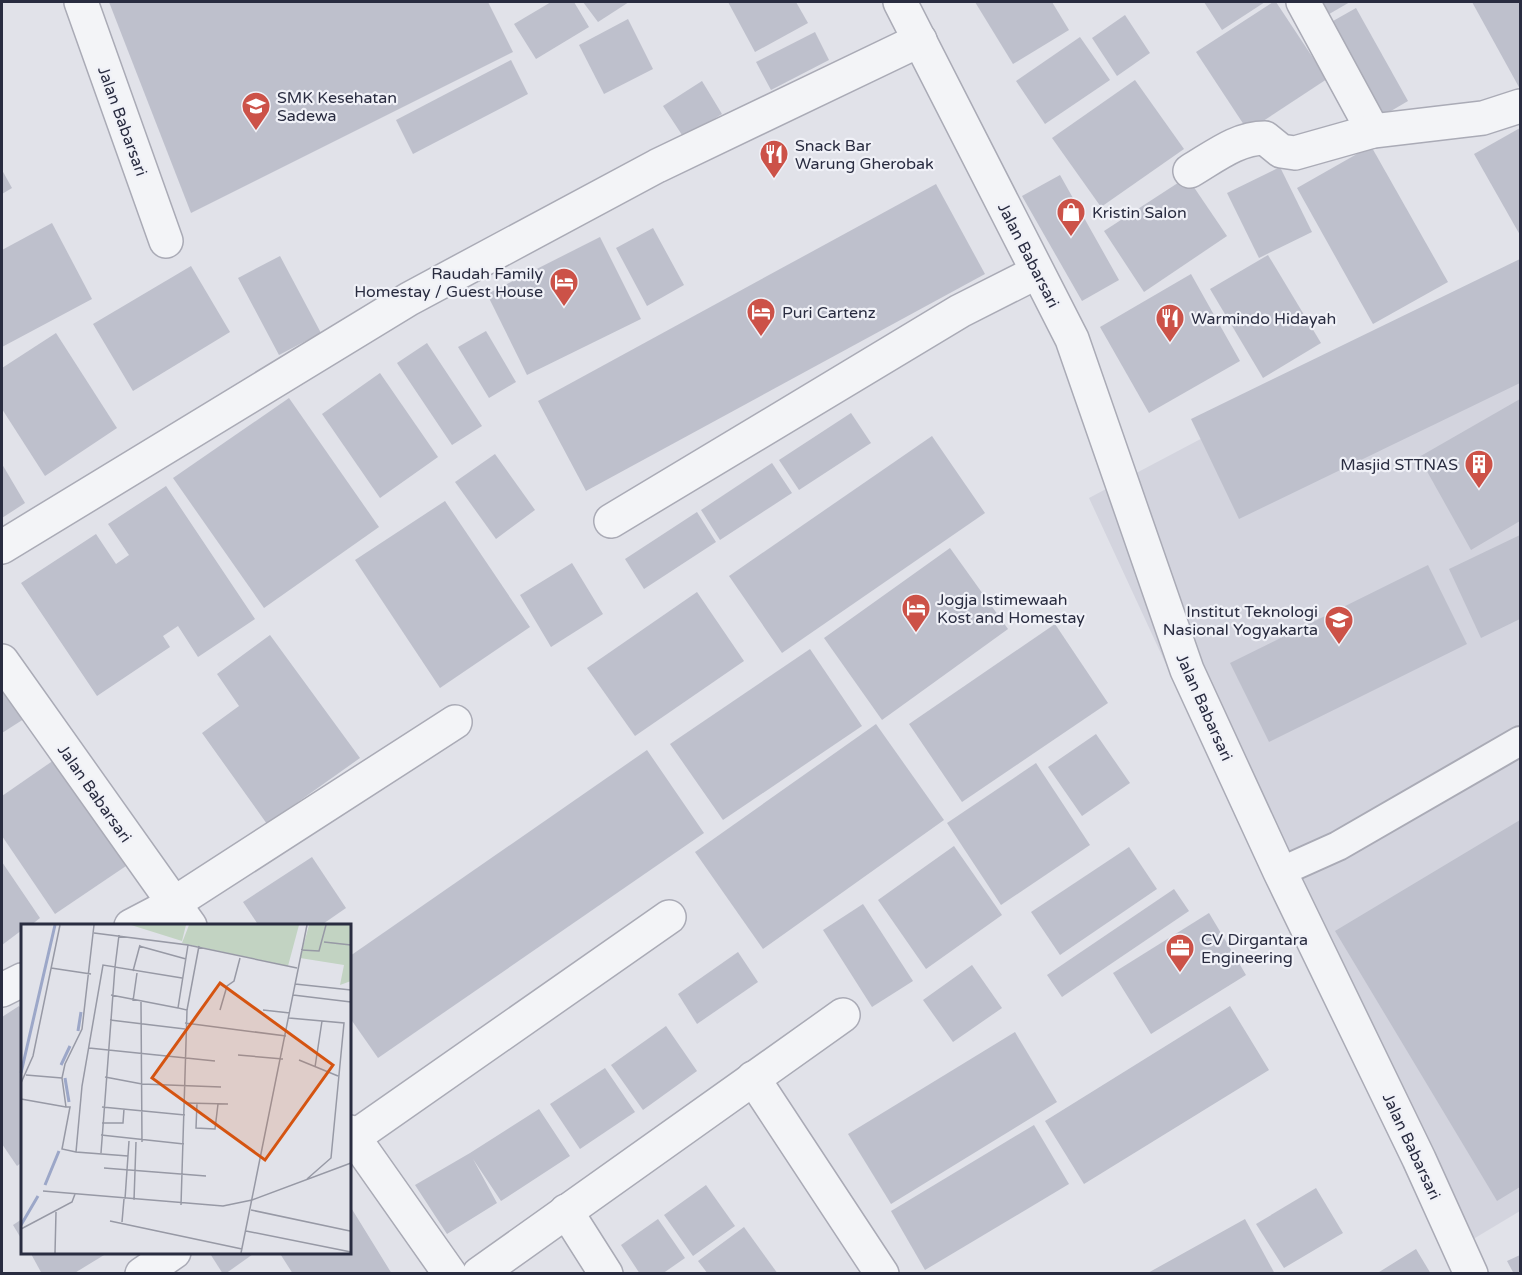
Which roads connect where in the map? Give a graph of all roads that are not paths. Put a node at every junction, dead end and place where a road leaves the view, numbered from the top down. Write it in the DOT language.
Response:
graph roads {
  1 [pos="81,2"];
  2 [pos="900,2"];
  3 [pos="1303,2"];
  4 [pos="920,40"];
  5 [pos="1521,106"];
  6 [pos="1373,131"];
  7 [pos="1190,171"];
  8 [pos="166,241"];
  9 [pos="1037,272"];
  10 [pos="611,521"];
  11 [pos="2,547"];
  12 [pos="2,661"];
  13 [pos="455,722"];
  14 [pos="1521,741"];
  15 [pos="1280,872"];
  16 [pos="182,915"];
  17 [pos="669,917"];
  18 [pos="140,924"];
  19 [pos="21,980"];
  20 [pos="2,990"];
  21 [pos="843,1015"];
  22 [pos="753,1078"];
  23 [pos="351,1136"];
  24 [pos="566,1211"];
  25 [pos="171,1254"];
  26 [pos="142,1274"];
  27 [pos="450,1274"];
  28 [pos="479,1274"];
  29 [pos="606,1274"];
  30 [pos="882,1274"];
  31 [pos="1471,1274"];
  1 -- 8 [label="street, Jalan Babarsari"];
  2 -- 4 [label="street, Jalan Babarsari"];
  3 -- 6 [label="street"];
  4 -- 9 [label="street, Jalan Babarsari"];
  4 -- 11 [label="street"];
  5 -- 6 [label="street"];
  6 -- 7 [label="street"];
  9 -- 10 [label="street"];
  9 -- 15 [label="street, Jalan Babarsari"];
  12 -- 16 [label="street, Jalan Babarsari"];
  13 -- 16 [label="street"];
  14 -- 15 [label="lane"];
  15 -- 31 [label="street, Jalan Babarsari"];
  16 -- 18 [label="street"];
  17 -- 23 [label="street"];
  19 -- 20 [label="street"];
  21 -- 22 [label="street"];
  22 -- 24 [label="street"];
  22 -- 30 [label="street"];
  23 -- 27 [label="street"];
  24 -- 28 [label="street"];
  24 -- 29 [label="street"];
  25 -- 26 [label="street"];
}
